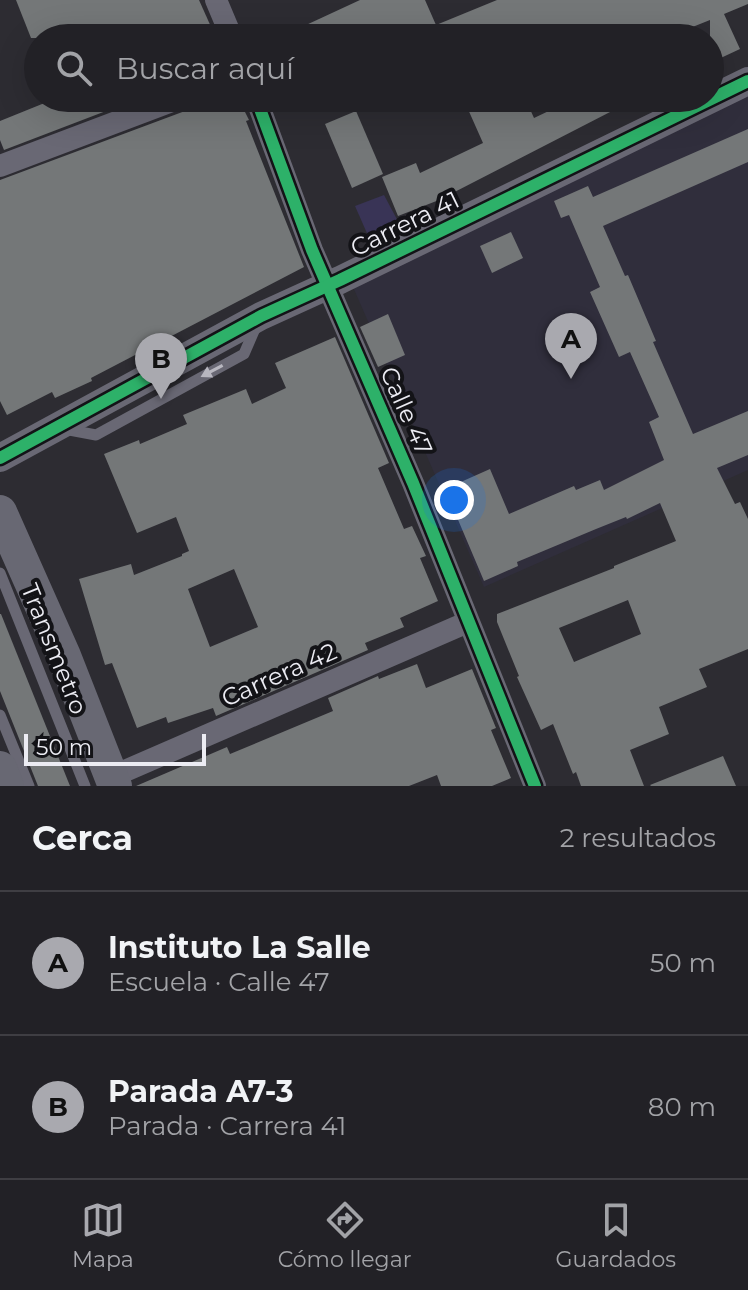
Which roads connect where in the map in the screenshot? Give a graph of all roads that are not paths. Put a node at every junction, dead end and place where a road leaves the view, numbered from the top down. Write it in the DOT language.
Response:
graph roads {
  1 [pos="216,0"];
  2 [pos="226,24"];
  3 [pos="748,81"];
  4 [pos="724,93"];
  5 [pos="143,112"];
  6 [pos="261,112"];
  7 [pos="685,112"];
  8 [pos="0,166"];
  9 [pos="327,287"];
  10 [pos="0,458"];
  11 [pos="0,512"];
  12 [pos="0,573"];
  13 [pos="468,622"];
  14 [pos="0,715"];
  15 [pos="0,768"];
  16 [pos="104,783"];
  17 [pos="7,786"];
  18 [pos="29,786"];
  19 [pos="535,786"];
  1 -- 2 [label="street"];
  3 -- 4 [label="street, Carrera 41"];
  5 -- 8 [label="street"];
  6 -- 9 [label="street, Calle 47"];
  7 -- 9 [label="street, Carrera 41"];
  9 -- 10 [label="street, Carrera 41, one-way"];
  9 -- 13 [label="street, Calle 47"];
  11 -- 16 [label="main road"];
  12 -- 16 [label="lane, Transmetro"];
  13 -- 16 [label="street, Carrera 42"];
  13 -- 19 [label="street, Calle 47"];
  14 -- 18 [label="lane"];
  15 -- 17 [label="main road"];
}
